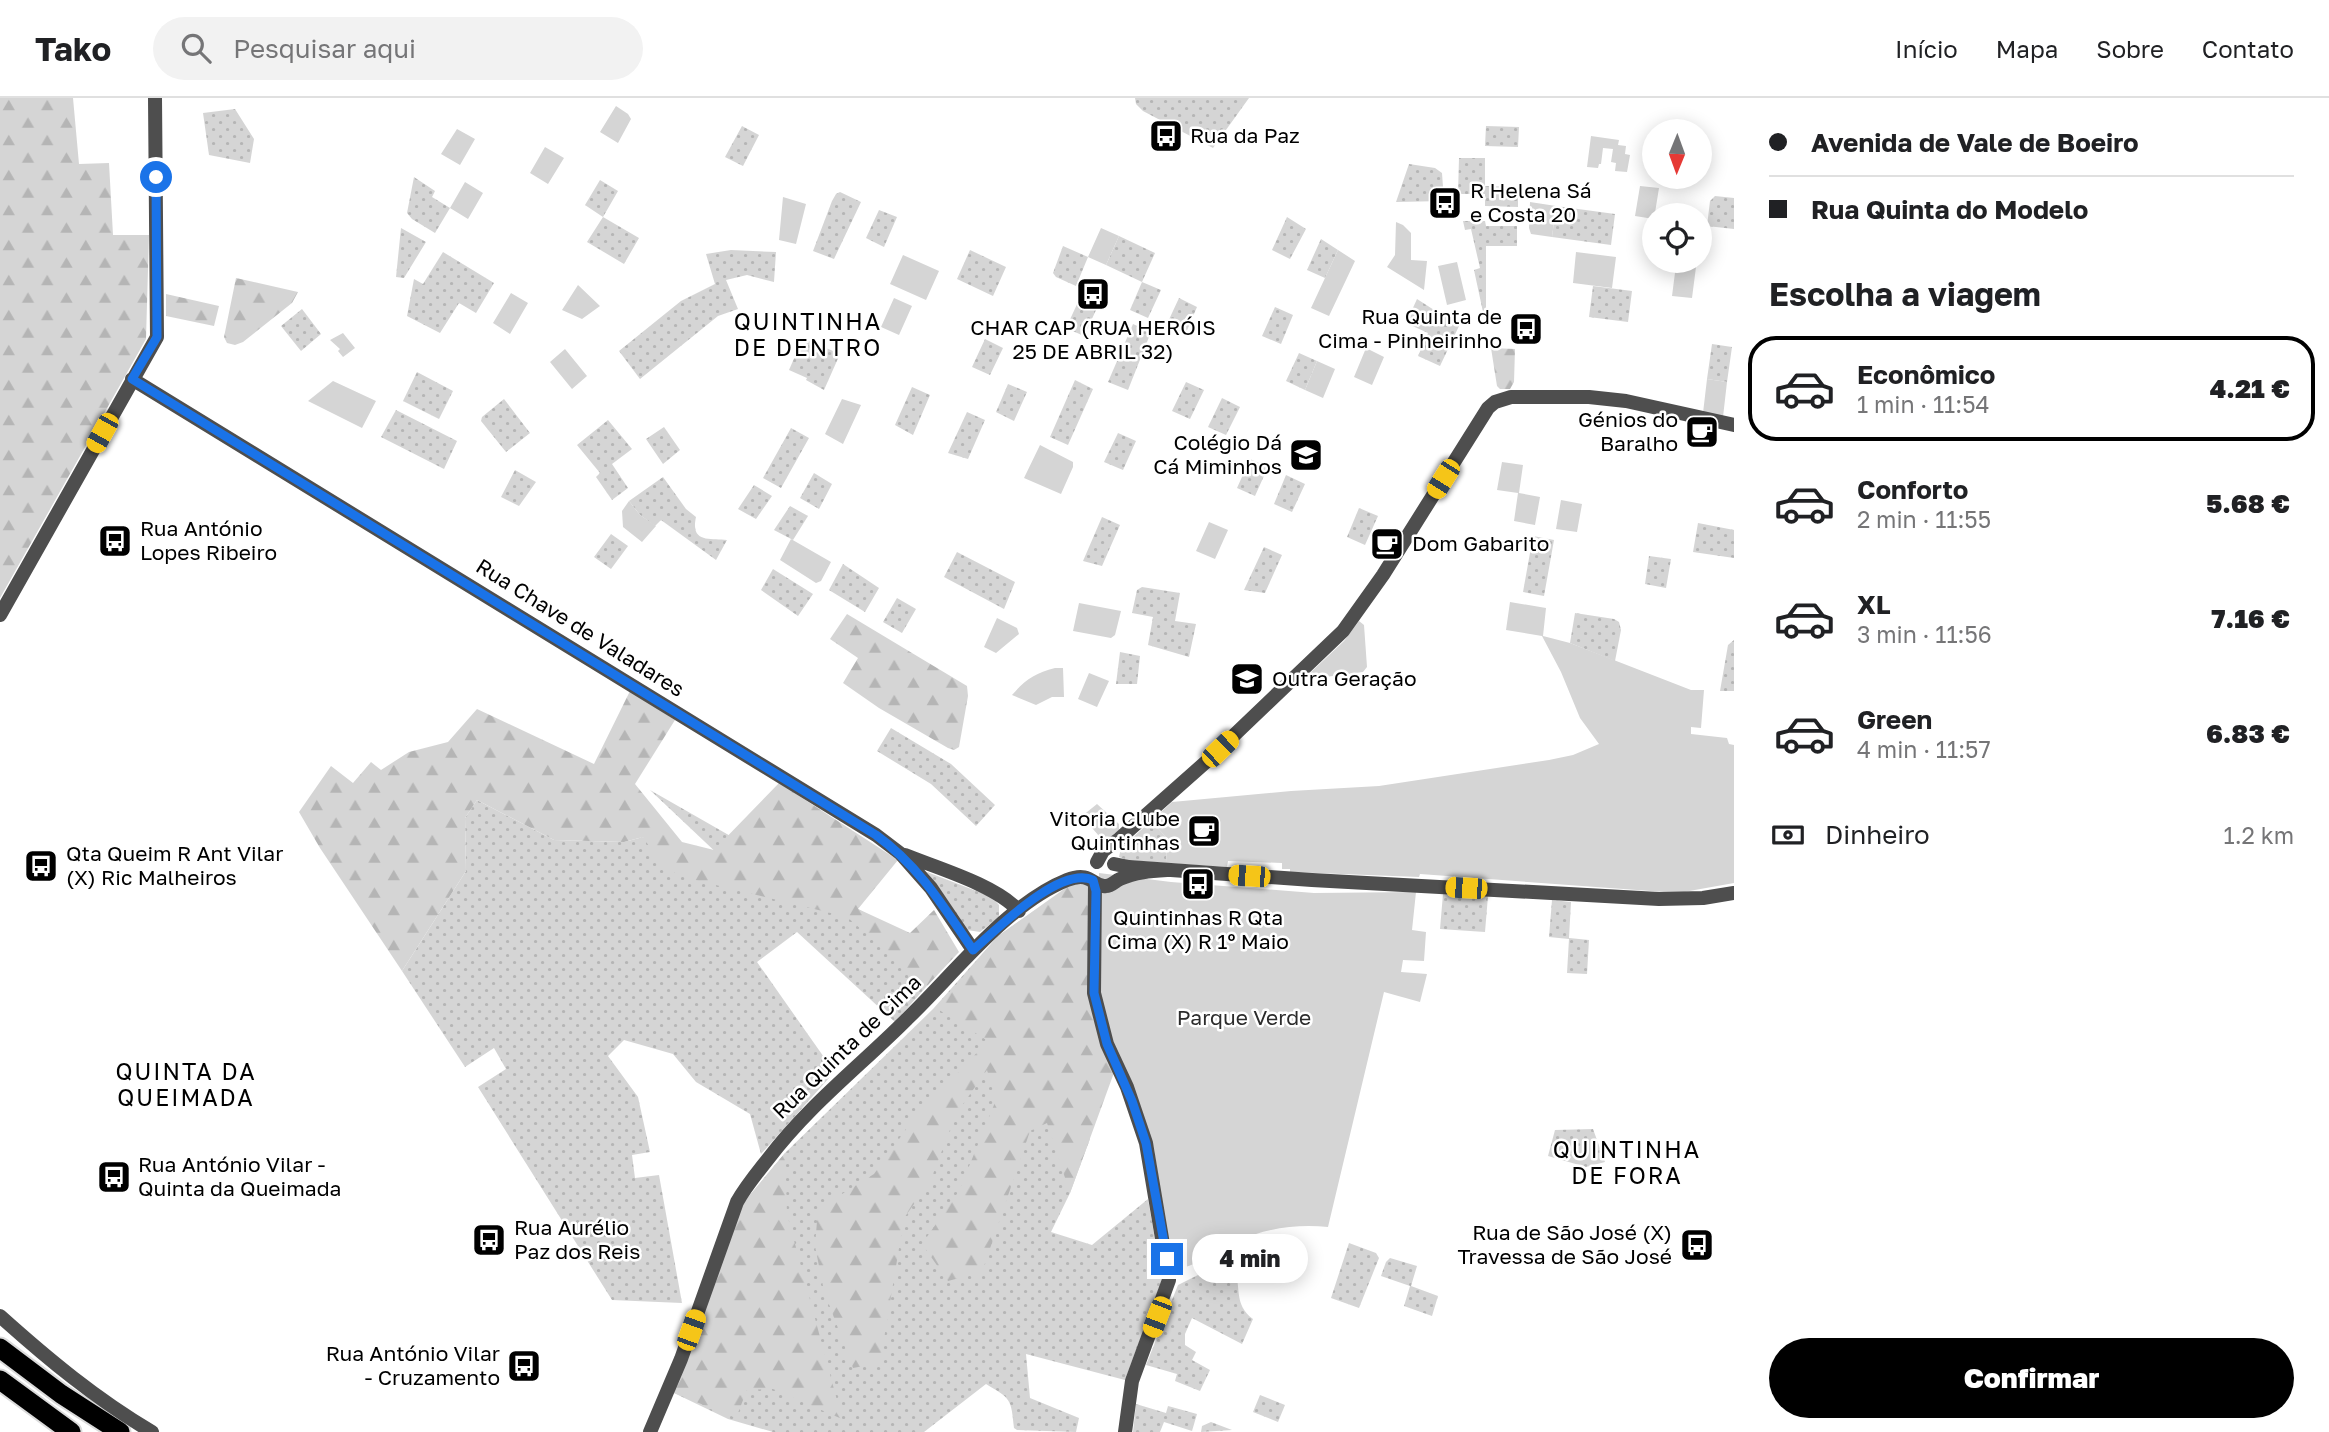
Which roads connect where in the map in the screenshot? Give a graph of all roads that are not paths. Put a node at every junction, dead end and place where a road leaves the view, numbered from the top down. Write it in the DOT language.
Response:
graph roads {
  1 [pos="155,98"];
  2 [pos="132,379"];
  3 [pos="1734,425"];
  4 [pos="0,615"];
  5 [pos="901,853"];
  6 [pos="1101,869"];
  7 [pos="1167,870"];
  8 [pos="1114,882"];
  9 [pos="1734,893"];
  10 [pos="1019,911"];
  11 [pos="1094,934"];
  12 [pos="973,950"];
  13 [pos="0,1316"];
  14 [pos="0,1348"];
  15 [pos="0,1356"];
  16 [pos="0,1380"];
  17 [pos="71,1432"];
  18 [pos="105,1432"];
  19 [pos="120,1432"];
  20 [pos="152,1432"];
  21 [pos="650,1432"];
  22 [pos="1125,1432"];
  1 -- 2 [label="street"];
  2 -- 4 [label="street"];
  2 -- 5 [label="street, Rua Chave de Valadares"];
  3 -- 6 [label="street"];
  5 -- 10 [label="street"];
  5 -- 12 [label="street, Rua Chave de Valadares"];
  6 -- 7 [label="street"];
  6 -- 8 [label="street"];
  6 -- 8 [label="street"];
  6 -- 10 [label="street, Rua Quinta de Cima"];
  6 -- 11 [label="street"];
  7 -- 8 [label="street"];
  7 -- 9 [label="street"];
  8 -- 11 [label="street"];
  10 -- 12 [label="street, Rua Quinta de Cima"];
  11 -- 22 [label="street"];
  12 -- 21 [label="street, Rua Quinta de Cima"];
  13 -- 20 [label="street"];
  14 -- 19 [label="highway"];
  15 -- 18 [label="highway"];
  16 -- 17 [label="highway"];
}
